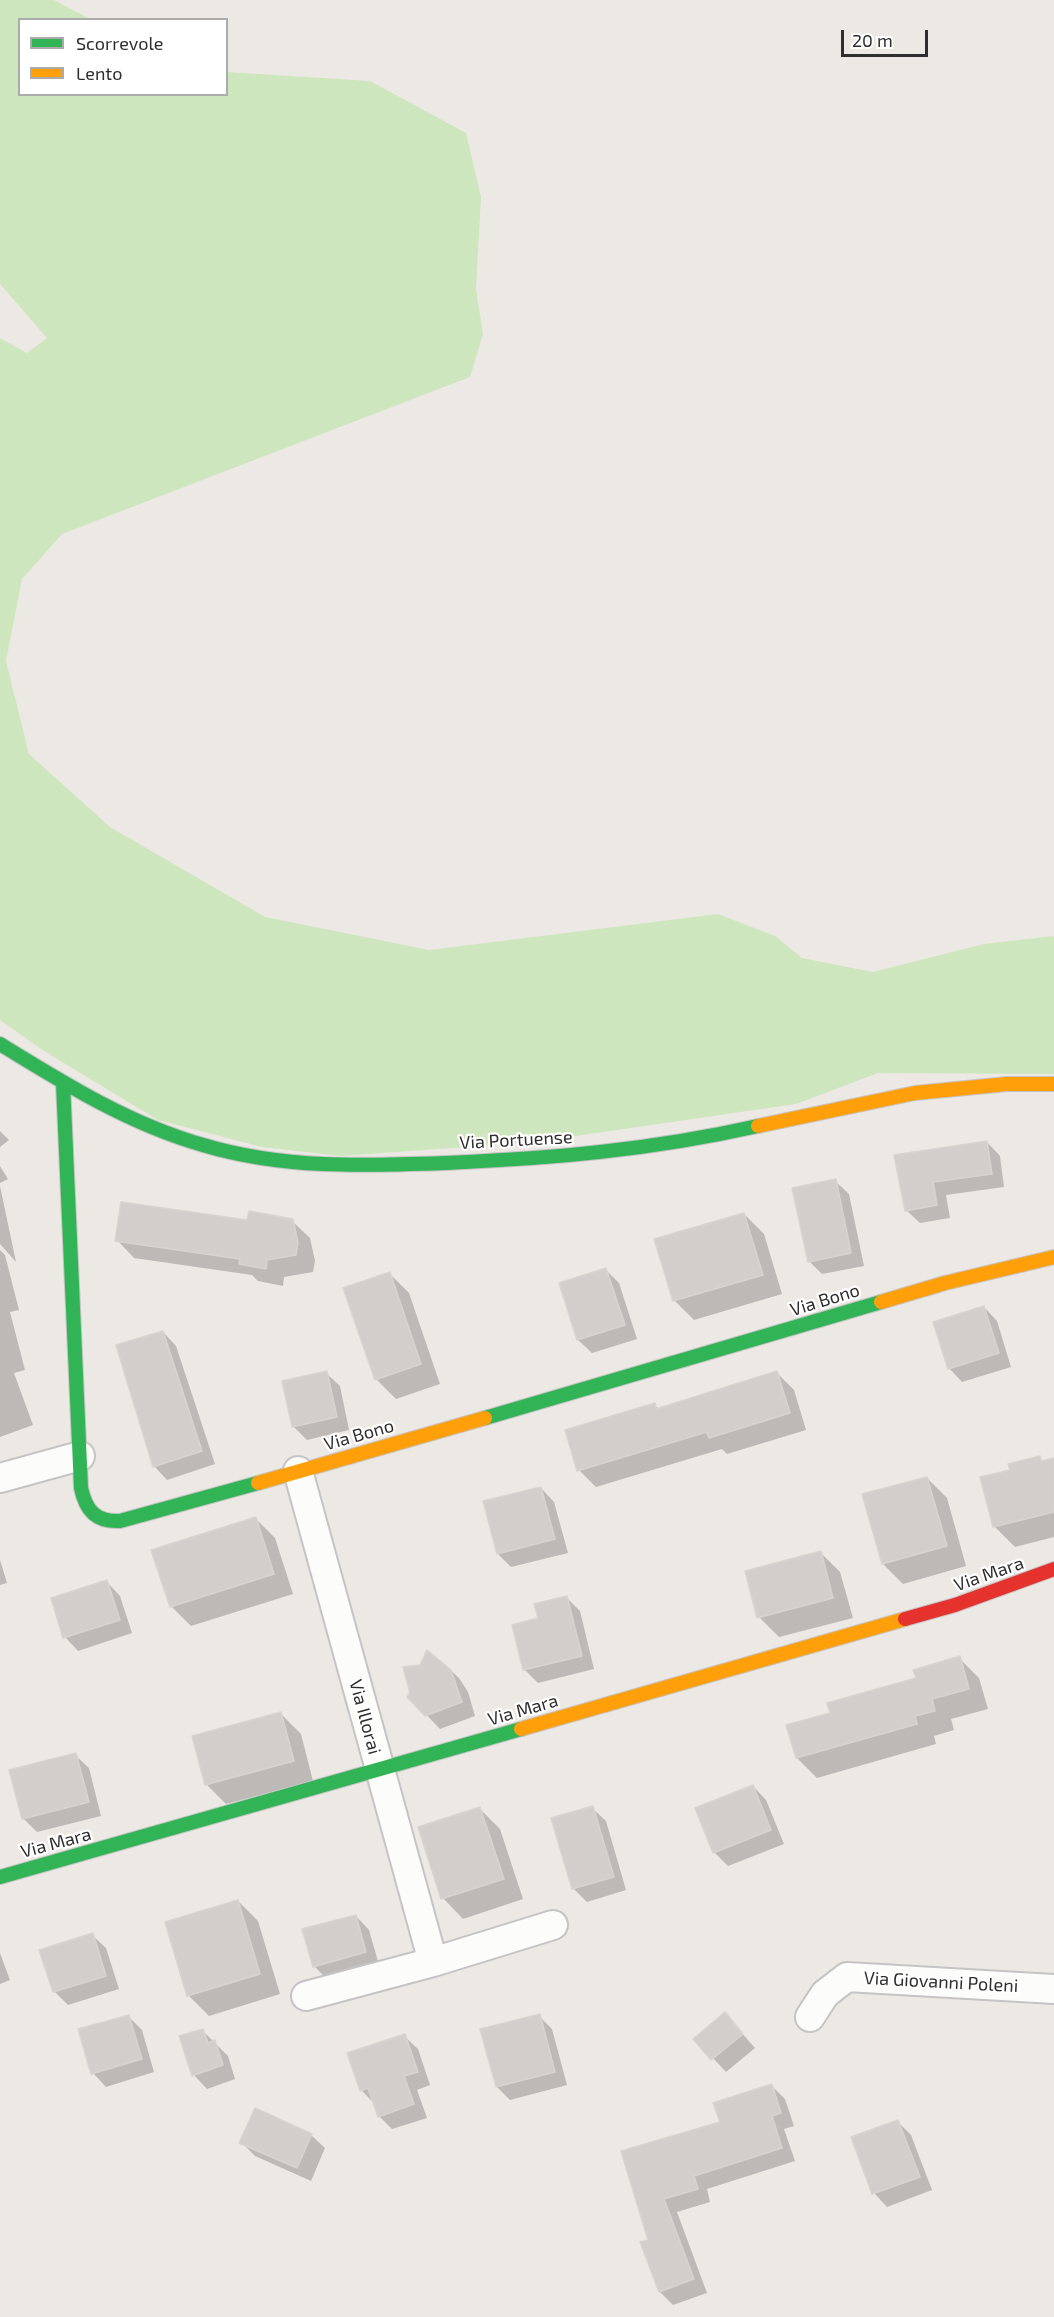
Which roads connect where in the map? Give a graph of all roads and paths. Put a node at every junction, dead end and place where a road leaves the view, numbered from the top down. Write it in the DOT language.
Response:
graph roads {
  1 [pos="0,1044"];
  2 [pos="63,1083"];
  3 [pos="1054,1084"];
  4 [pos="1054,1257"];
  5 [pos="80,1456"];
  6 [pos="298,1471"];
  7 [pos="0,1478"];
  8 [pos="1054,1569"];
  9 [pos="380,1770"];
  10 [pos="0,1877"];
  11 [pos="553,1925"];
  12 [pos="433,1962"];
  13 [pos="1054,1989"];
  14 [pos="306,1996"];
  15 [pos="810,2017"];
  1 -- 2 [label="street, Via Portuense"];
  2 -- 3 [label="street, Via Portuense"];
  2 -- 5 [label="street, Via Bono"];
  4 -- 6 [label="street, Via Bono"];
  5 -- 6 [label="street, Via Bono"];
  5 -- 7 [label="street"];
  6 -- 9 [label="street, Via Illorai"];
  8 -- 9 [label="street, Via Mara"];
  9 -- 10 [label="street, Via Mara"];
  9 -- 12 [label="street, Via Illorai"];
  11 -- 12 [label="street"];
  12 -- 14 [label="street"];
  13 -- 15 [label="street, Via Giovanni Poleni"];
}
